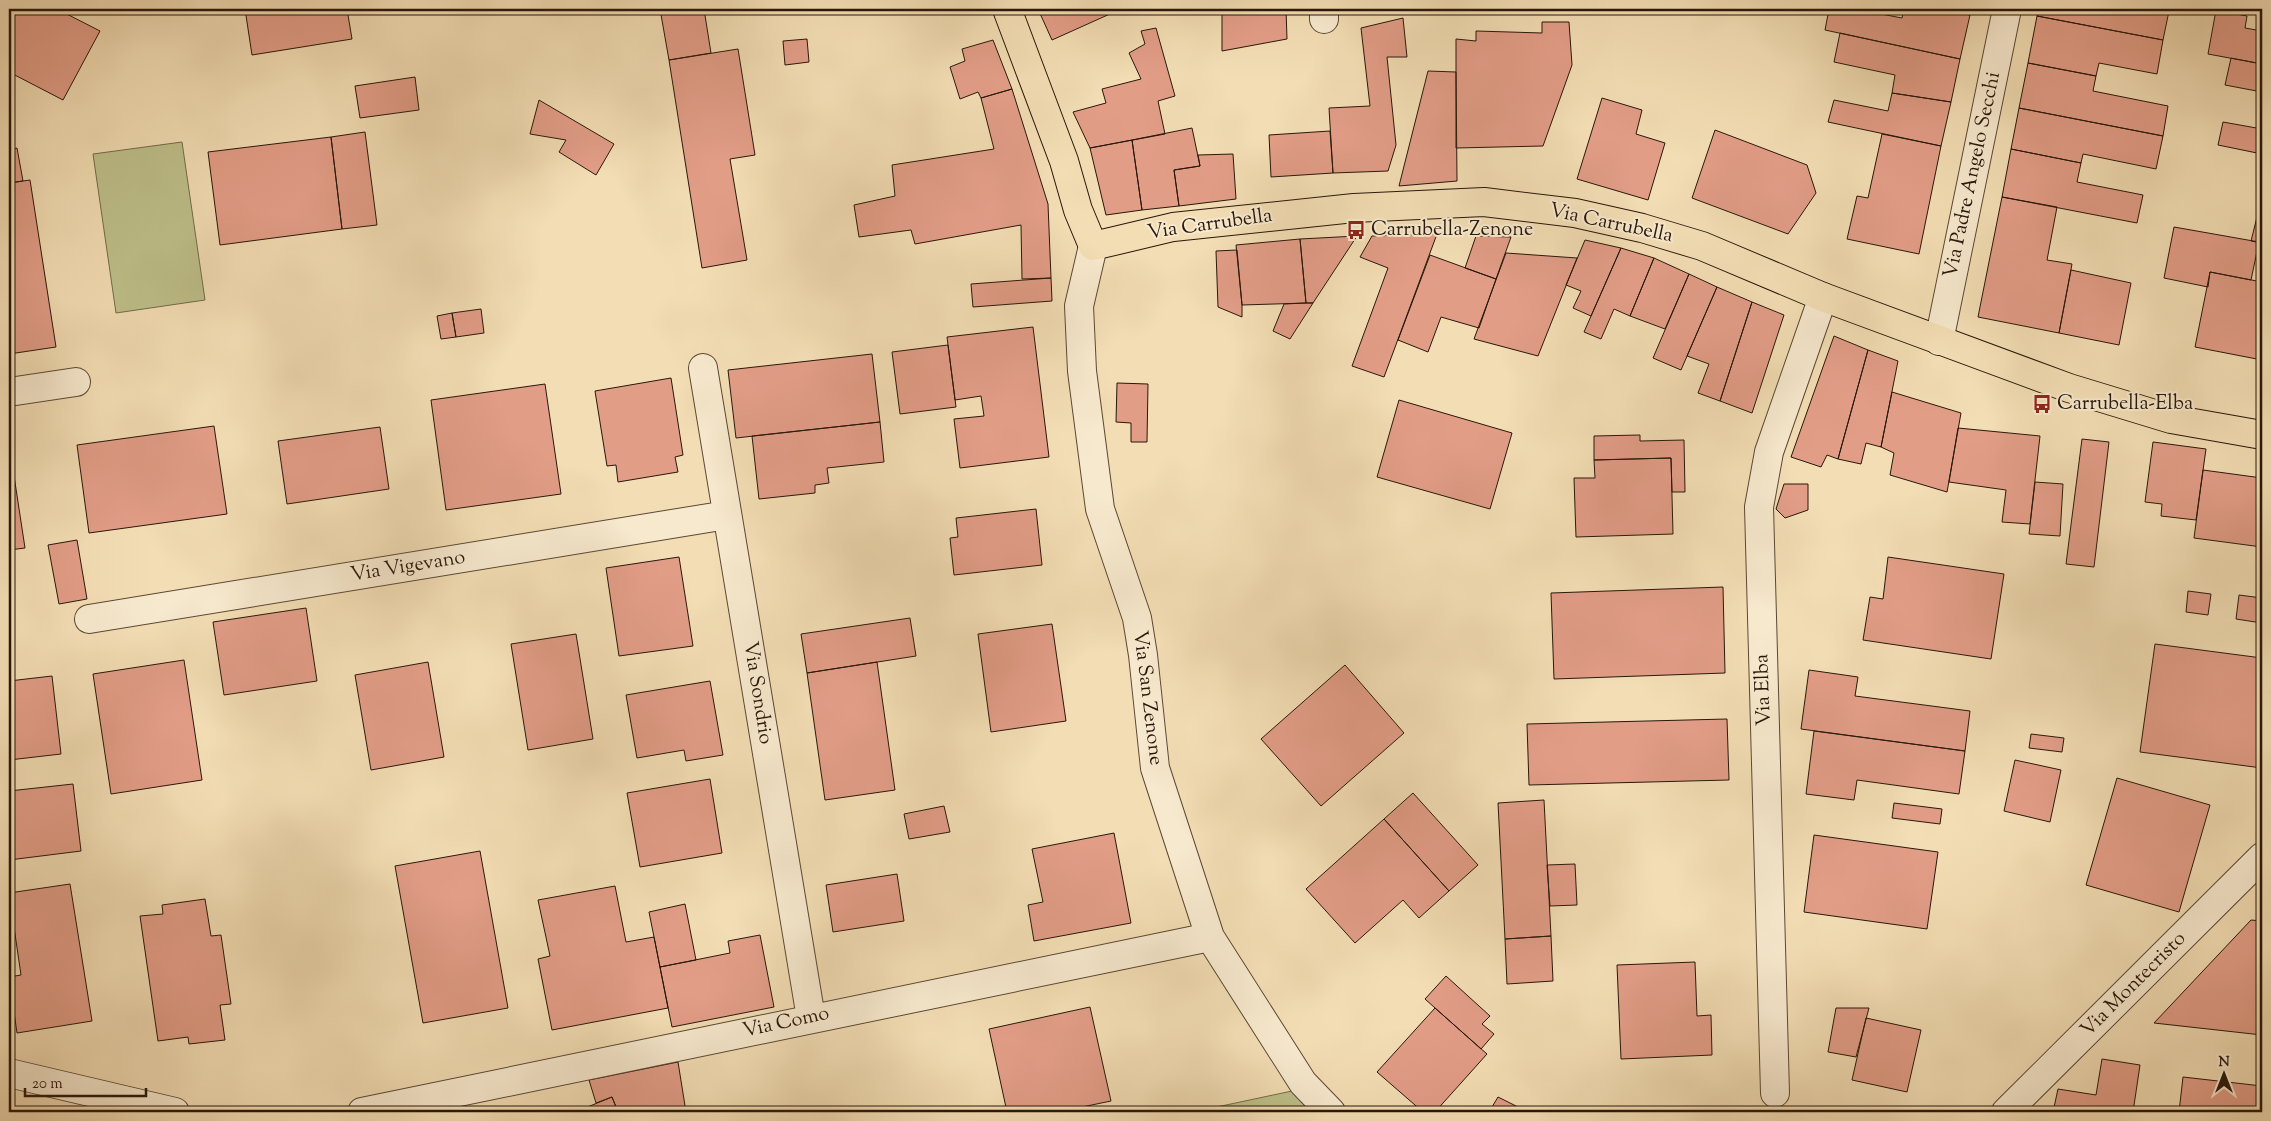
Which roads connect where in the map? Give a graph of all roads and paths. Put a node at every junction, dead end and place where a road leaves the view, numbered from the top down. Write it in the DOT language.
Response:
graph roads {
  1 [pos="1007,9"];
  2 [pos="2008,9"];
  3 [pos="1093,246"];
  4 [pos="1823,297"];
  5 [pos="1939,342"];
  6 [pos="703,368"];
  7 [pos="76,382"];
  8 [pos="9,392"];
  9 [pos="2262,435"];
  10 [pos="727,515"];
  11 [pos="90,619"];
  12 [pos="2262,857"];
  13 [pos="1210,937"];
  14 [pos="811,1018"];
  15 [pos="9,1073"];
  16 [pos="1775,1093"];
  17 [pos="175,1112"];
  18 [pos="362,1112"];
  19 [pos="1331,1112"];
  20 [pos="2006,1112"];
  1 -- 3 [label="main road"];
  2 -- 5 [label="street, Via Padre Angelo Secchi"];
  3 -- 4 [label="main road, Via Carrubella"];
  3 -- 13 [label="street, Via San Zenone"];
  4 -- 5 [label="main road, Via Carrubella"];
  4 -- 16 [label="street, Via Elba"];
  5 -- 9 [label="main road, Via Carrubella"];
  6 -- 10 [label="street, Via Sondrio"];
  7 -- 8 [label="street"];
  10 -- 11 [label="street, Via Vigevano"];
  10 -- 14 [label="street, Via Sondrio"];
  12 -- 20 [label="street, Via Montecristo"];
  13 -- 14 [label="street, Via Como"];
  13 -- 19 [label="street, Via San Zenone"];
  14 -- 18 [label="street, Via Como"];
  15 -- 17 [label="street"];
}
